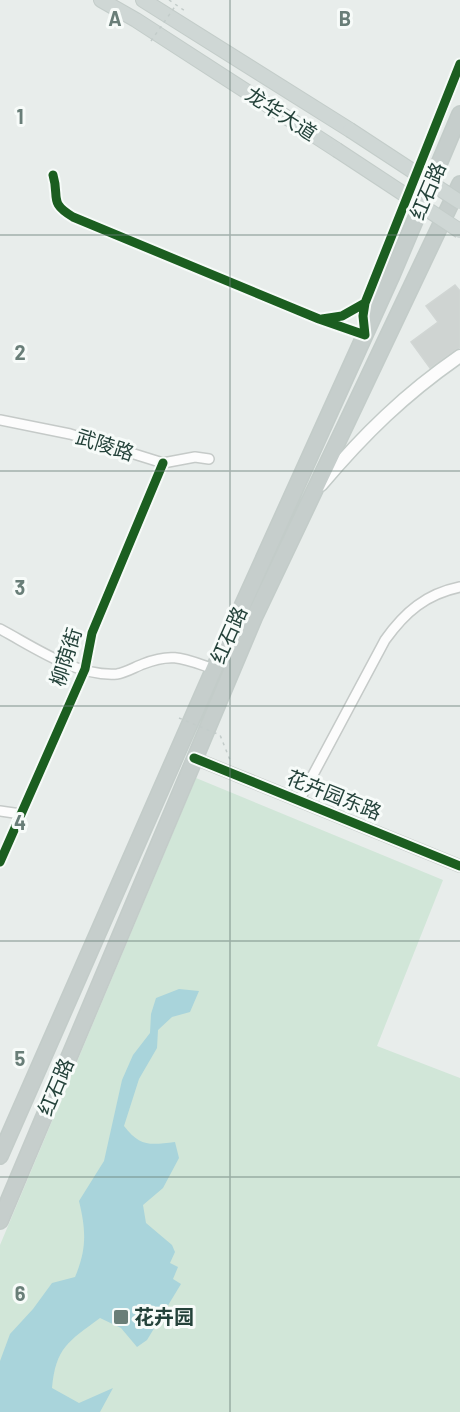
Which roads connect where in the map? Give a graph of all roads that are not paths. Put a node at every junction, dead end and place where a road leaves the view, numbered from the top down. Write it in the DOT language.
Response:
graph roads {
  1 [pos="100,0"];
  2 [pos="143,0"];
  3 [pos="460,64"];
  4 [pos="460,114"];
  5 [pos="53,175"];
  6 [pos="460,184"];
  7 [pos="460,202"];
  8 [pos="460,231"];
  9 [pos="365,303"];
  10 [pos="320,319"];
  11 [pos="365,335"];
  12 [pos="460,357"];
  13 [pos="0,420"];
  14 [pos="209,459"];
  15 [pos="163,463"];
  16 [pos="315,493"];
  17 [pos="460,587"];
  18 [pos="0,629"];
  19 [pos="85,669"];
  20 [pos="214,669"];
  21 [pos="194,758"];
  22 [pos="299,801"];
  23 [pos="0,811"];
  24 [pos="21,814"];
  25 [pos="0,862"];
  26 [pos="460,866"];
  27 [pos="0,1156"];
  28 [pos="0,1221"];
  1 -- 8 [label="main road, 龙华大道, bridge"];
  2 -- 7 [label="main road, 龙华大道, bridge"];
  3 -- 9 [label="street"];
  4 -- 11 [label="highway, 红石路"];
  5 -- 10 [label="street"];
  6 -- 16 [label="highway, 红石路"];
  9 -- 10 [label="street"];
  9 -- 11 [label="street"];
  10 -- 11 [label="street"];
  11 -- 20 [label="highway, 红石路"];
  12 -- 16 [label="main road, 红石路"];
  13 -- 15 [label="street, 武陵路"];
  14 -- 15 [label="street, 武陵路"];
  15 -- 19 [label="street, 柳荫街"];
  16 -- 21 [label="highway, 红石路"];
  17 -- 22 [label="street"];
  18 -- 19 [label="street"];
  19 -- 20 [label="street"];
  19 -- 24 [label="street, 柳荫街"];
  20 -- 27 [label="highway, 红石路"];
  21 -- 22 [label="street, 花卉园东路"];
  21 -- 28 [label="highway, 红石路"];
  22 -- 26 [label="street, 花卉园东路"];
  23 -- 24 [label="street"];
  24 -- 25 [label="street, 柳荫街"];
}
